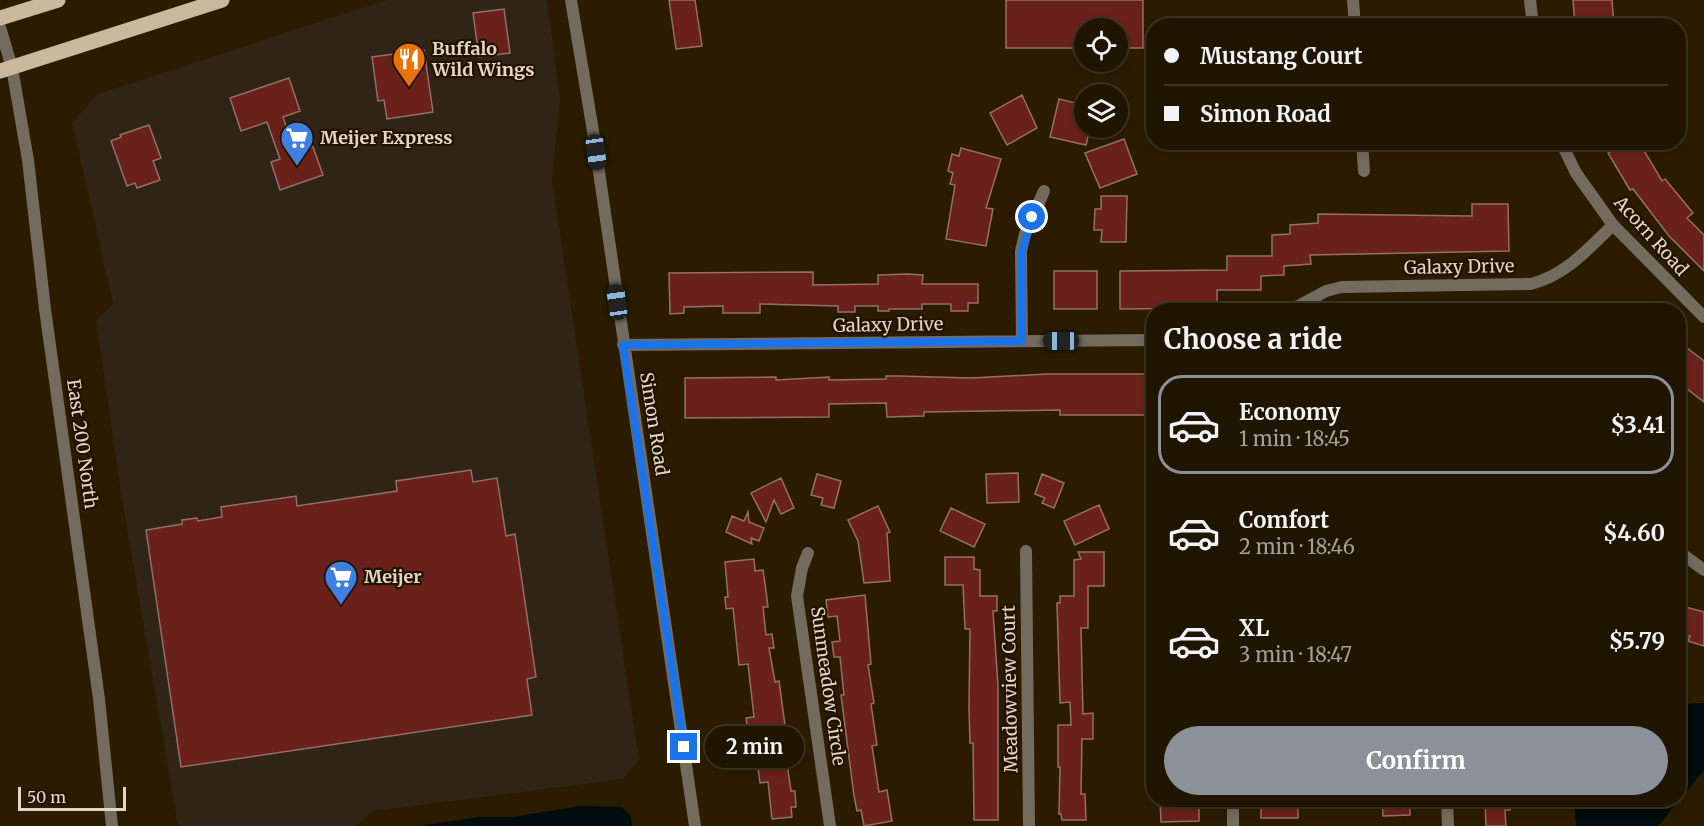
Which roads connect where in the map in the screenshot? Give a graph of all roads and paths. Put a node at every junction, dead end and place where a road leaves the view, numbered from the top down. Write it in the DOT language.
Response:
graph roads {
  1 [pos="58,0"];
  2 [pos="222,0"];
  3 [pos="571,0"];
  4 [pos="1353,0"];
  5 [pos="1530,0"];
  6 [pos="0,18"];
  7 [pos="1354,18"];
  8 [pos="1532,18"];
  9 [pos="0,27"];
  10 [pos="6,69"];
  11 [pos="1363,150"];
  12 [pos="1565,150"];
  13 [pos="1364,171"];
  14 [pos="1044,191"];
  15 [pos="1613,225"];
  16 [pos="1304,303"];
  17 [pos="1704,317"];
  18 [pos="1146,340"];
  19 [pos="1022,341"];
  20 [pos="623,345"];
  21 [pos="1026,552"];
  22 [pos="808,553"];
  23 [pos="1686,557"];
  24 [pos="1704,570"];
  25 [pos="1233,807"];
  26 [pos="1447,807"];
  27 [pos="695,822"];
  28 [pos="112,826"];
  29 [pos="830,826"];
  30 [pos="1029,826"];
  31 [pos="1233,826"];
  32 [pos="1448,826"];
  1 -- 6 [label="main road"];
  2 -- 10 [label="main road"];
  3 -- 20 [label="street, Simon Road"];
  4 -- 7 [label="street"];
  5 -- 8 [label="street"];
  9 -- 10 [label="street, East 200 North"];
  10 -- 28 [label="street, East 200 North"];
  11 -- 13 [label="street"];
  12 -- 15 [label="street, Acorn Road"];
  14 -- 19 [label="street"];
  15 -- 16 [label="street, Galaxy Drive"];
  15 -- 17 [label="street, Acorn Road"];
  18 -- 19 [label="street, Galaxy Drive"];
  19 -- 20 [label="street, Galaxy Drive"];
  20 -- 27 [label="street, Simon Road"];
  21 -- 30 [label="street, Meadowview Court"];
  22 -- 29 [label="street, Sunmeadow Circle"];
  23 -- 24 [label="street"];
  25 -- 31 [label="street"];
  26 -- 32 [label="street"];
}
